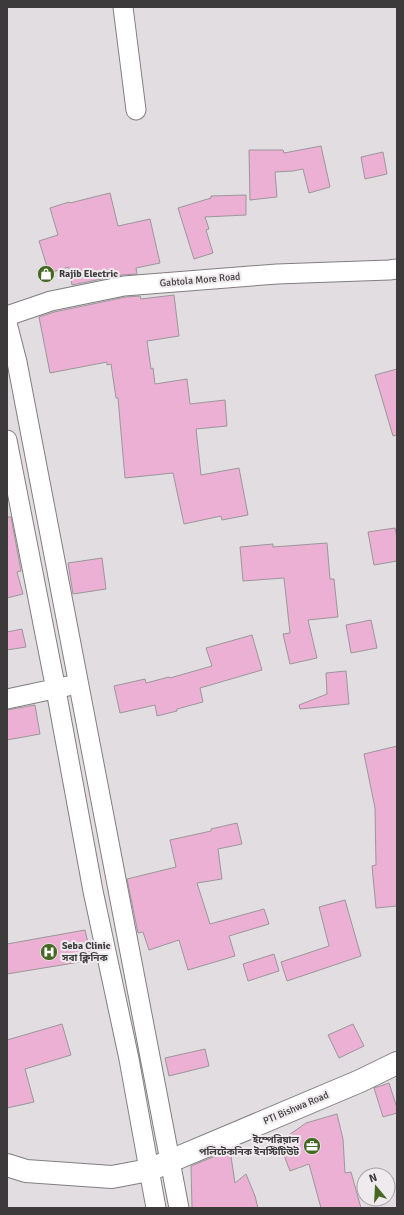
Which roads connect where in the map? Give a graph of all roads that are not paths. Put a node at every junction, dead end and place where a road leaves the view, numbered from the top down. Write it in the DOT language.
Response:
graph roads {
  1 [pos="124,7"];
  2 [pos="136,110"];
  3 [pos="397,269"];
  4 [pos="7,316"];
  5 [pos="7,323"];
  6 [pos="7,440"];
  7 [pos="79,683"];
  8 [pos="56,690"];
  9 [pos="7,699"];
  10 [pos="110,847"];
  11 [pos="86,852"];
  12 [pos="397,1063"];
  13 [pos="170,1162"];
  14 [pos="7,1165"];
  15 [pos="148,1170"];
  16 [pos="156,1208"];
  17 [pos="179,1208"];
  1 -- 2 [label="street"];
  3 -- 4 [label="street, Gabtola More Road"];
  5 -- 7 [label="street"];
  6 -- 8 [label="street"];
  7 -- 8 [label="street"];
  7 -- 10 [label="street"];
  8 -- 9 [label="street"];
  8 -- 11 [label="street"];
  10 -- 11 [label="street"];
  10 -- 13 [label="street"];
  11 -- 15 [label="street"];
  12 -- 13 [label="highway, PTI Bishwa Road"];
  13 -- 15 [label="highway, PTI Bishwa Road"];
  13 -- 17 [label="street"];
  14 -- 15 [label="highway, PTI Bishwa Road"];
  15 -- 16 [label="street"];
}
